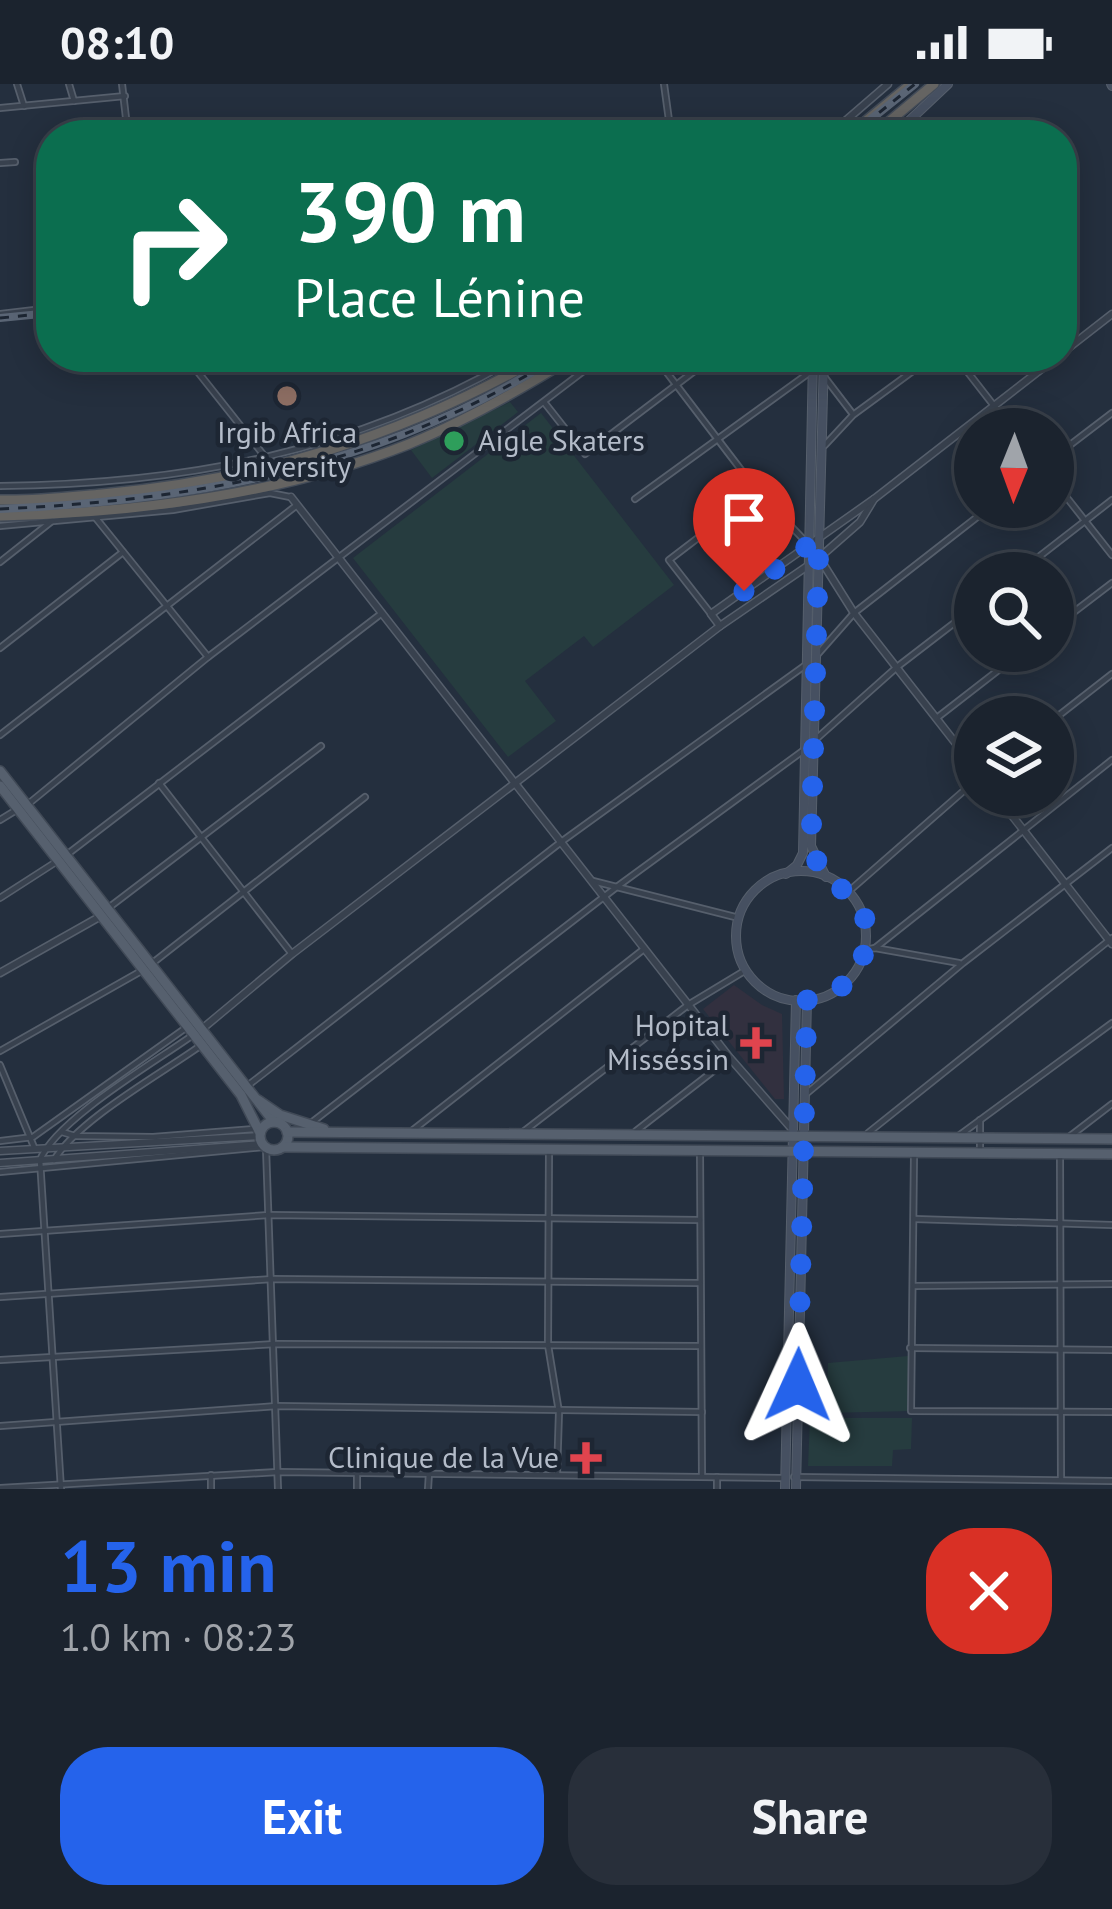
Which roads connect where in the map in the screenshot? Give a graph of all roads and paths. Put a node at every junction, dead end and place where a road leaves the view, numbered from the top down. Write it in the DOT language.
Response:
graph roads {
  1 [pos="17,84"];
  2 [pos="69,84"];
  3 [pos="122,84"];
  4 [pos="664,84"];
  5 [pos="888,84"];
  6 [pos="911,84"];
  7 [pos="934,84"];
  8 [pos="948,84"];
  9 [pos="125,96"];
  10 [pos="74,101"];
  11 [pos="23,106"];
  12 [pos="0,108"];
  13 [pos="127,120"];
  14 [pos="669,120"];
  15 [pos="846,120"];
  16 [pos="867,120"];
  17 [pos="891,120"];
  18 [pos="910,120"];
  19 [pos="15,162"];
  20 [pos="0,164"];
  21 [pos="36,310"];
  22 [pos="0,314"];
  23 [pos="1112,314"];
  24 [pos="1077,341"];
  25 [pos="198,372"];
  26 [pos="489,372"];
  27 [pos="511,372"];
  28 [pos="547,372"];
  29 [pos="583,372"];
  30 [pos="667,372"];
  31 [pos="692,372"];
  32 [pos="818,372"];
  33 [pos="912,372"];
  34 [pos="968,372"];
  35 [pos="1037,372"];
  36 [pos="676,384"];
  37 [pos="544,402"];
  38 [pos="994,406"];
  39 [pos="1112,412"];
  40 [pos="853,415"];
  41 [pos="716,437"];
  42 [pos="1074,442"];
  43 [pos="821,449"];
  44 [pos="266,458"];
  45 [pos="45,485"];
  46 [pos="0,486"];
  47 [pos="758,492"];
  48 [pos="291,497"];
  49 [pos="47,498"];
  50 [pos="635,499"];
  51 [pos="874,499"];
  52 [pos="0,500"];
  53 [pos="1112,500"];
  54 [pos="297,505"];
  55 [pos="1074,507"];
  56 [pos="0,516"];
  57 [pos="95,517"];
  58 [pos="52,520"];
  59 [pos="1085,521"];
  60 [pos="0,526"];
  61 [pos="963,528"];
  62 [pos="819,538"];
  63 [pos="809,545"];
  64 [pos="123,552"];
  65 [pos="1045,552"];
  66 [pos="1112,555"];
  67 [pos="819,558"];
  68 [pos="339,559"];
  69 [pos="0,562"];
  70 [pos="807,566"];
  71 [pos="1112,583"];
  72 [pos="167,606"];
  73 [pos="1074,612"];
  74 [pos="382,613"];
  75 [pos="854,613"];
  76 [pos="711,614"];
  77 [pos="954,623"];
  78 [pos="720,626"];
  79 [pos="0,648"];
  80 [pos="816,656"];
  81 [pos="208,657"];
  82 [pos="807,664"];
  83 [pos="897,668"];
  84 [pos="996,672"];
  85 [pos="1112,674"];
  86 [pos="1074,704"];
  87 [pos="936,718"];
  88 [pos="0,735"];
  89 [pos="815,740"];
  90 [pos="954,741"];
  91 [pos="321,746"];
  92 [pos="804,750"];
  93 [pos="1112,760"];
  94 [pos="0,770"];
  95 [pos="158,781"];
  96 [pos="515,783"];
  97 [pos="0,786"];
  98 [pos="365,797"];
  99 [pos="954,799"];
  100 [pos="23,807"];
  101 [pos="1012,816"];
  102 [pos="0,820"];
  103 [pos="1023,830"];
  104 [pos="202,837"];
  105 [pos="561,842"];
  106 [pos="1112,848"];
  107 [pos="62,858"];
  108 [pos="786,874"];
  109 [pos="826,877"];
  110 [pos="592,881"];
  111 [pos="1065,884"];
  112 [pos="619,886"];
  113 [pos="244,892"];
  114 [pos="848,892"];
  115 [pos="604,897"];
  116 [pos="0,898"];
  117 [pos="104,912"];
  118 [pos="739,918"];
  119 [pos="1111,941"];
  120 [pos="644,949"];
  121 [pos="870,949"];
  122 [pos="292,953"];
  123 [pos="963,963"];
  124 [pos="147,968"];
  125 [pos="746,970"];
  126 [pos="0,973"];
  127 [pos="802,1000"];
  128 [pos="688,1005"];
  129 [pos="1112,1023"];
  130 [pos="194,1031"];
  131 [pos="201,1045"];
  132 [pos="0,1051"];
  133 [pos="730,1058"];
  134 [pos="0,1065"];
  135 [pos="249,1091"];
  136 [pos="806,1094"];
  137 [pos="1112,1103"];
  138 [pos="980,1120"];
  139 [pos="274,1122"];
  140 [pos="309,1125"];
  141 [pos="61,1132"];
  142 [pos="287,1132"];
  143 [pos="353,1133"];
  144 [pos="408,1134"];
  145 [pos="519,1135"];
  146 [pos="632,1135"];
  147 [pos="75,1136"];
  148 [pos="33,1137"];
  149 [pos="798,1137"];
  150 [pos="980,1137"];
  151 [pos="956,1138"];
  152 [pos="1067,1138"];
  153 [pos="262,1139"];
  154 [pos="861,1139"];
  155 [pos="1112,1139"];
  156 [pos="0,1141"];
  157 [pos="46,1146"];
  158 [pos="62,1146"];
  159 [pos="34,1147"];
  160 [pos="283,1148"];
  161 [pos="549,1149"];
  162 [pos="0,1150"];
  163 [pos="700,1150"];
  164 [pos="799,1154"];
  165 [pos="914,1154"];
  166 [pos="980,1154"];
  167 [pos="1060,1154"];
  168 [pos="1112,1154"];
  169 [pos="54,1160"];
  170 [pos="40,1164"];
  171 [pos="0,1167"];
  172 [pos="269,1215"];
  173 [pos="549,1218"];
  174 [pos="914,1219"];
  175 [pos="700,1220"];
  176 [pos="1060,1224"];
  177 [pos="1112,1225"];
  178 [pos="46,1230"];
  179 [pos="0,1234"];
  180 [pos="272,1279"];
  181 [pos="548,1282"];
  182 [pos="700,1283"];
  183 [pos="1112,1284"];
  184 [pos="1060,1285"];
  185 [pos="913,1286"];
  186 [pos="47,1293"];
  187 [pos="0,1297"];
  188 [pos="276,1344"];
  189 [pos="548,1346"];
  190 [pos="700,1346"];
  191 [pos="910,1348"];
  192 [pos="1060,1349"];
  193 [pos="1112,1350"];
  194 [pos="52,1357"];
  195 [pos="0,1360"];
  196 [pos="278,1406"];
  197 [pos="559,1412"];
  198 [pos="702,1412"];
  199 [pos="1060,1412"];
  200 [pos="1112,1412"];
  201 [pos="60,1421"];
  202 [pos="0,1426"];
  203 [pos="278,1472"];
  204 [pos="357,1472"];
  205 [pos="429,1473"];
  206 [pos="495,1474"];
  207 [pos="557,1474"];
  208 [pos="211,1475"];
  209 [pos="647,1475"];
  210 [pos="578,1476"];
  211 [pos="702,1476"];
  212 [pos="717,1477"];
  213 [pos="865,1478"];
  214 [pos="1060,1480"];
  215 [pos="789,1481"];
  216 [pos="1112,1481"];
  217 [pos="127,1485"];
  218 [pos="1041,1485"];
  219 [pos="61,1486"];
  220 [pos="48,1487"];
  221 [pos="0,1488"];
  222 [pos="211,1489"];
  223 [pos="278,1489"];
  224 [pos="357,1489"];
  225 [pos="428,1489"];
  226 [pos="495,1489"];
  227 [pos="578,1489"];
  228 [pos="647,1489"];
  229 [pos="717,1489"];
  230 [pos="796,1489"];
  231 [pos="866,1489"];
  1 -- 11 [label="street"];
  2 -- 10 [label="street"];
  3 -- 9 [label="street"];
  4 -- 14 [label="street"];
  5 -- 15 [label="street"];
  6 -- 16 [label="highway"];
  7 -- 17 [label="highway"];
  8 -- 18 [label="main road"];
  9 -- 10 [label="street"];
  9 -- 13 [label="street"];
  10 -- 11 [label="street"];
  11 -- 12 [label="street"];
  19 -- 20 [label="street"];
  21 -- 22 [label="street"];
  23 -- 24 [label="street"];
  25 -- 44 [label="street"];
  26 -- 44 [label="street"];
  27 -- 49 [label="highway"];
  28 -- 56 [label="highway"];
  29 -- 37 [label="street"];
  30 -- 36 [label="street"];
  31 -- 36 [label="street"];
  32 -- 40 [label="street"];
  32 -- 41 [label="street"];
  32 -- 43 [label="main road"];
  32 -- 63 [label="main road"];
  33 -- 40 [label="street"];
  34 -- 38 [label="street"];
  35 -- 38 [label="street"];
  36 -- 37 [label="street"];
  36 -- 41 [label="street"];
  37 -- 68 [label="street"];
  38 -- 51 [label="street"];
  39 -- 42 [label="street"];
  40 -- 43 [label="street"];
  41 -- 47 [label="street"];
  41 -- 50 [label="street"];
  43 -- 62 [label="main road"];
  44 -- 45 [label="street"];
  45 -- 46 [label="street"];
  45 -- 49 [label="street"];
  47 -- 63 [label="street"];
  47 -- 76 [label="street"];
  48 -- 54 [label="street"];
  48 -- 57 [label="street"];
  49 -- 52 [label="highway"];
  51 -- 62 [label="street"];
  51 -- 67 [label="street"];
  53 -- 59 [label="street"];
  54 -- 68 [label="street"];
  54 -- 72 [label="street"];
  55 -- 59 [label="street"];
  57 -- 58 [label="street"];
  57 -- 64 [label="street"];
  58 -- 60 [label="street"];
  58 -- 69 [label="street"];
  59 -- 65 [label="street"];
  59 -- 66 [label="street"];
  61 -- 75 [label="street"];
  62 -- 63 [label="street"];
  62 -- 67 [label="main road"];
  63 -- 70 [label="main road"];
  63 -- 76 [label="street"];
  64 -- 72 [label="street"];
  64 -- 79 [label="street"];
  67 -- 70 [label="street"];
  67 -- 75 [label="street"];
  67 -- 80 [label="main road"];
  68 -- 74 [label="street"];
  68 -- 81 [label="street"];
  70 -- 78 [label="street"];
  70 -- 82 [label="main road"];
  71 -- 73 [label="street"];
  72 -- 81 [label="street"];
  72 -- 88 [label="street"];
  74 -- 95 [label="street"];
  74 -- 96 [label="street"];
  75 -- 80 [label="street"];
  75 -- 83 [label="street"];
  76 -- 78 [label="street"];
  77 -- 83 [label="street"];
  78 -- 96 [label="street"];
  80 -- 89 [label="main road"];
  81 -- 100 [label="street"];
  82 -- 92 [label="main road"];
  82 -- 105 [label="street"];
  83 -- 87 [label="street"];
  83 -- 89 [label="street"];
  84 -- 87 [label="street"];
  85 -- 86 [label="street"];
  87 -- 90 [label="street"];
  89 -- 109 [label="main road"];
  91 -- 104 [label="street"];
  92 -- 108 [label="main road"];
  92 -- 112 [label="street"];
  93 -- 103 [label="street"];
  94 -- 100 [label="main road"];
  95 -- 104 [label="street"];
  95 -- 107 [label="street"];
  96 -- 105 [label="street"];
  96 -- 122 [label="street"];
  97 -- 100 [label="main road"];
  98 -- 113 [label="street"];
  99 -- 114 [label="street"];
  100 -- 102 [label="street"];
  100 -- 107 [label="main road"];
  101 -- 103 [label="street"];
  103 -- 111 [label="street"];
  103 -- 121 [label="street"];
  104 -- 113 [label="street"];
  104 -- 117 [label="street"];
  105 -- 110 [label="street"];
  105 -- 135 [label="street"];
  106 -- 111 [label="street"];
  107 -- 116 [label="street"];
  107 -- 117 [label="main road"];
  108 -- 109 [label="main road"];
  108 -- 118 [label="main road"];
  109 -- 114 [label="main road"];
  110 -- 112 [label="street"];
  110 -- 115 [label="street"];
  111 -- 119 [label="street"];
  111 -- 123 [label="street"];
  112 -- 115 [label="street"];
  112 -- 118 [label="street"];
  113 -- 122 [label="street"];
  113 -- 124 [label="street"];
  114 -- 121 [label="main road"];
  115 -- 120 [label="street"];
  115 -- 140 [label="street"];
  117 -- 124 [label="main road"];
  117 -- 126 [label="street"];
  118 -- 125 [label="main road"];
  119 -- 154 [label="street"];
  120 -- 128 [label="street"];
  120 -- 144 [label="street"];
  121 -- 123 [label="street"];
  121 -- 127 [label="main road"];
  122 -- 130 [label="street"];
  123 -- 136 [label="street"];
  124 -- 130 [label="main road"];
  124 -- 132 [label="street"];
  125 -- 127 [label="main road"];
  125 -- 128 [label="street"];
  127 -- 136 [label="main road"];
  127 -- 149 [label="main road"];
  128 -- 133 [label="street"];
  128 -- 145 [label="street"];
  129 -- 138 [label="street"];
  130 -- 131 [label="main road"];
  130 -- 135 [label="main road"];
  130 -- 141 [label="street"];
  130 -- 148 [label="street"];
  131 -- 147 [label="street"];
  131 -- 153 [label="main road"];
  133 -- 146 [label="street"];
  133 -- 149 [label="street"];
  134 -- 148 [label="street"];
  135 -- 139 [label="main road"];
  135 -- 140 [label="main road"];
  136 -- 149 [label="main road"];
  137 -- 152 [label="street"];
  138 -- 150 [label="street"];
  138 -- 151 [label="street"];
  139 -- 142 [label="main road"];
  139 -- 153 [label="main road"];
  140 -- 143 [label="main road"];
  141 -- 147 [label="street"];
  141 -- 157 [label="street"];
  142 -- 143 [label="main road"];
  142 -- 160 [label="main road"];
  143 -- 144 [label="main road"];
  144 -- 145 [label="main road"];
  145 -- 146 [label="main road"];
  146 -- 149 [label="main road"];
  147 -- 153 [label="street"];
  147 -- 158 [label="street"];
  148 -- 156 [label="street"];
  148 -- 159 [label="street"];
  149 -- 154 [label="main road"];
  149 -- 164 [label="main road"];
  150 -- 151 [label="main road"];
  150 -- 152 [label="main road"];
  150 -- 166 [label="street"];
  151 -- 154 [label="main road"];
  152 -- 155 [label="main road"];
  153 -- 158 [label="street"];
  153 -- 160 [label="main road"];
  153 -- 169 [label="street"];
  153 -- 170 [label="street"];
  153 -- 172 [label="street"];
  157 -- 158 [label="street"];
  157 -- 159 [label="street"];
  157 -- 170 [label="street"];
  158 -- 169 [label="street"];
  159 -- 162 [label="street"];
  160 -- 161 [label="main road"];
  161 -- 163 [label="main road"];
  161 -- 173 [label="street"];
  163 -- 164 [label="main road"];
  163 -- 175 [label="street"];
  164 -- 165 [label="main road"];
  164 -- 215 [label="main road"];
  165 -- 166 [label="main road"];
  165 -- 174 [label="street"];
  166 -- 167 [label="main road"];
  167 -- 168 [label="main road"];
  167 -- 176 [label="street"];
  169 -- 170 [label="street"];
  170 -- 171 [label="street"];
  170 -- 178 [label="street"];
  172 -- 173 [label="street"];
  172 -- 178 [label="street"];
  172 -- 180 [label="street"];
  173 -- 175 [label="street"];
  173 -- 181 [label="street"];
  174 -- 176 [label="street"];
  174 -- 185 [label="street"];
  175 -- 182 [label="street"];
  176 -- 177 [label="street"];
  176 -- 184 [label="street"];
  178 -- 179 [label="street"];
  178 -- 186 [label="street"];
  180 -- 181 [label="street"];
  180 -- 186 [label="street"];
  180 -- 188 [label="street"];
  181 -- 182 [label="street"];
  181 -- 189 [label="street"];
  182 -- 190 [label="street"];
  183 -- 184 [label="street"];
  184 -- 185 [label="street"];
  184 -- 192 [label="street"];
  185 -- 191 [label="street"];
  186 -- 187 [label="street"];
  186 -- 194 [label="street"];
  188 -- 189 [label="street"];
  188 -- 194 [label="street"];
  188 -- 196 [label="street"];
  189 -- 190 [label="street"];
  189 -- 197 [label="street"];
  190 -- 198 [label="street"];
  191 -- 192 [label="street"];
  191 -- 199 [label="street"];
  192 -- 193 [label="street"];
  192 -- 199 [label="street"];
  194 -- 195 [label="street"];
  194 -- 201 [label="street"];
  196 -- 197 [label="street"];
  196 -- 201 [label="street"];
  196 -- 203 [label="street"];
  197 -- 198 [label="street"];
  197 -- 207 [label="street"];
  198 -- 211 [label="street"];
  199 -- 200 [label="street"];
  199 -- 214 [label="street"];
  201 -- 202 [label="street"];
  201 -- 219 [label="street"];
  203 -- 204 [label="street"];
  203 -- 208 [label="street"];
  203 -- 223 [label="street"];
  204 -- 205 [label="street"];
  204 -- 224 [label="street"];
  205 -- 206 [label="street"];
  205 -- 225 [label="street"];
  206 -- 207 [label="street"];
  206 -- 226 [label="street"];
  207 -- 210 [label="street"];
  208 -- 217 [label="street"];
  208 -- 222 [label="street"];
  209 -- 210 [label="street"];
  209 -- 211 [label="street"];
  209 -- 228 [label="street"];
  210 -- 227 [label="street"];
  211 -- 212 [label="street"];
  212 -- 215 [label="street"];
  212 -- 229 [label="street"];
  213 -- 215 [label="street"];
  213 -- 218 [label="street"];
  213 -- 231 [label="street"];
  214 -- 216 [label="street"];
  214 -- 218 [label="street"];
  215 -- 230 [label="main road"];
  217 -- 219 [label="street"];
  219 -- 220 [label="street"];
  220 -- 221 [label="street"];
}
